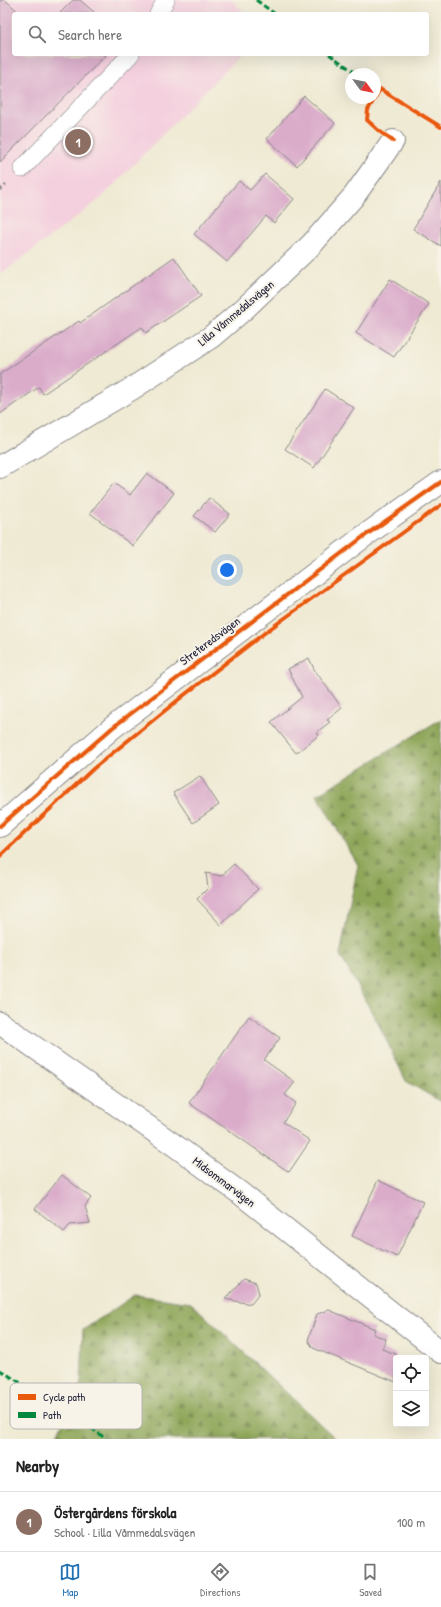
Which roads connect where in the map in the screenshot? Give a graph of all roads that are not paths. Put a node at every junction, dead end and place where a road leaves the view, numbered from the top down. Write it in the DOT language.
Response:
graph roads {
  1 [pos="166,0"];
  2 [pos="159,12"];
  3 [pos="129,56"];
  4 [pos="393,141"];
  5 [pos="22,169"];
  6 [pos="0,467"];
  7 [pos="441,482"];
  8 [pos="0,826"];
  9 [pos="0,1023"];
  10 [pos="441,1352"];
  1 -- 2 [label="lane"];
  3 -- 5 [label="lane"];
  4 -- 6 [label="street, Lilla Våmmedalsvägen"];
  7 -- 8 [label="street, Streteredsvägen"];
  9 -- 10 [label="street, Midsommarvägen"];
}
